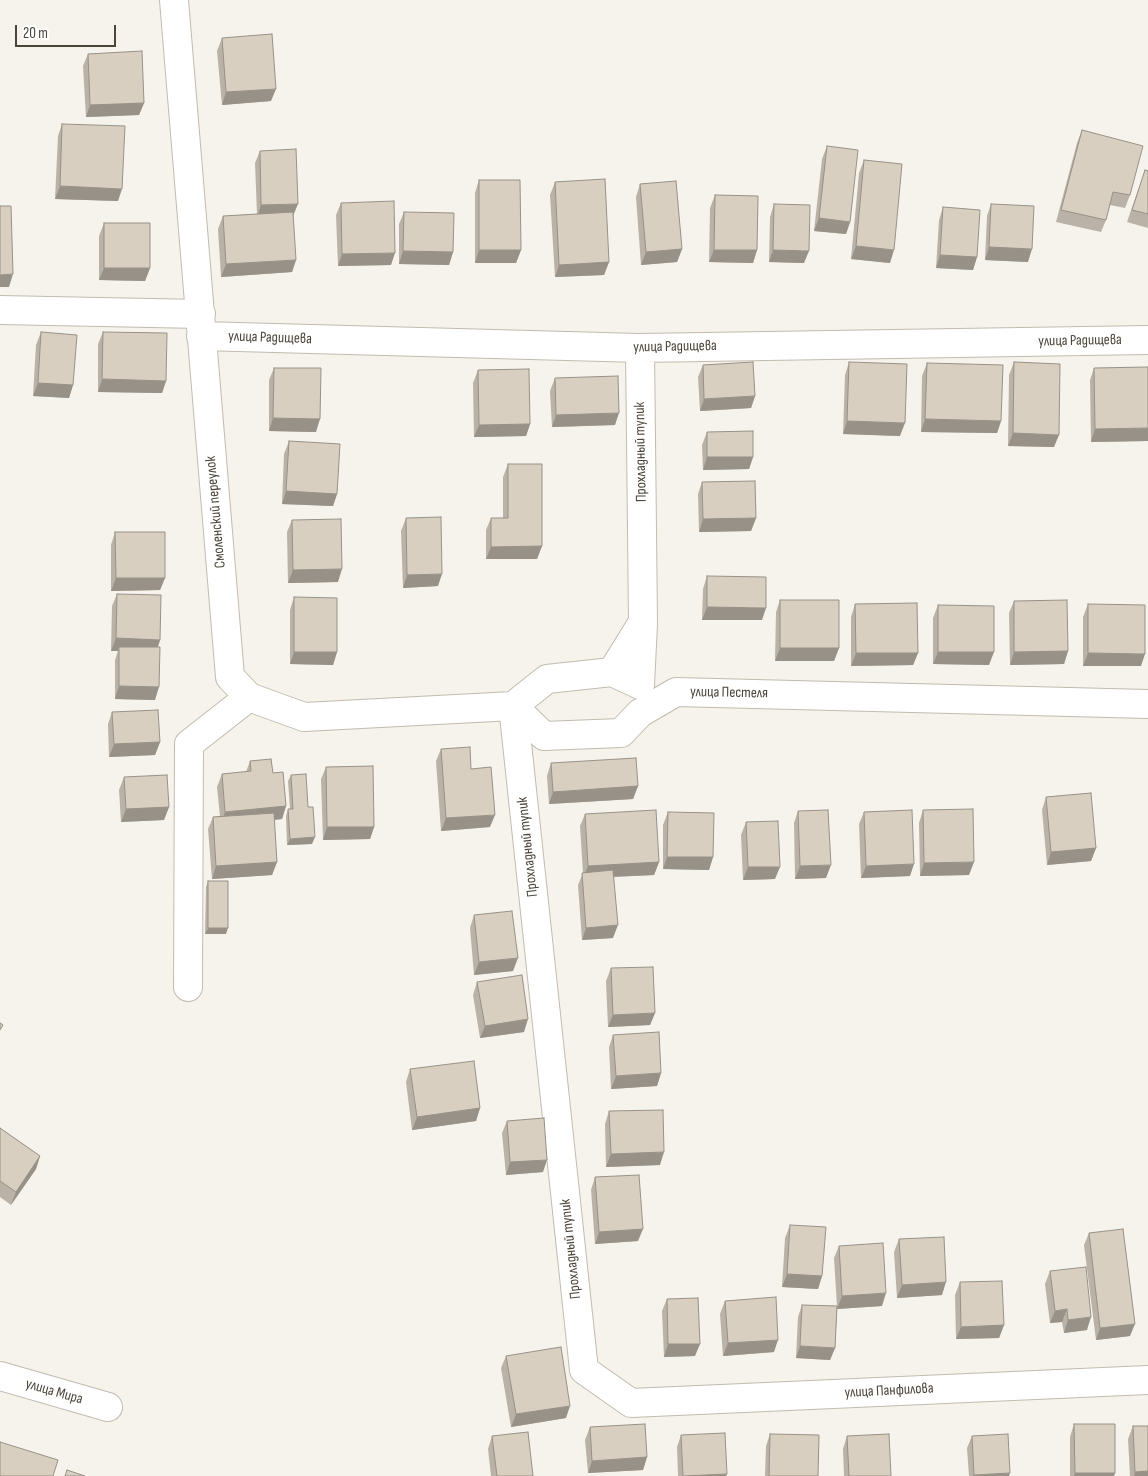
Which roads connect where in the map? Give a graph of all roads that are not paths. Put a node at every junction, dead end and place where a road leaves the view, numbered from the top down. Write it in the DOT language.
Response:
graph roads {
  1 [pos="174,0"];
  2 [pos="0,310"];
  3 [pos="201,325"];
  4 [pos="1148,340"];
  5 [pos="640,348"];
  6 [pos="643,622"];
  7 [pos="612,672"];
  8 [pos="640,685"];
  9 [pos="676,692"];
  10 [pos="249,697"];
  11 [pos="1148,704"];
  12 [pos="512,706"];
  13 [pos="640,712"];
  14 [pos="188,987"];
  15 [pos="0,1376"];
  16 [pos="1148,1380"];
  17 [pos="631,1403"];
  18 [pos="108,1407"];
  1 -- 3 [label="street, Смоленский переулок"];
  2 -- 3 [label="street, улица Радищева"];
  3 -- 5 [label="street, улица Радищева"];
  3 -- 10 [label="street, Смоленский переулок"];
  4 -- 5 [label="street, улица Радищева"];
  5 -- 6 [label="street, Прохладный тупик"];
  6 -- 7 [label="street"];
  6 -- 8 [label="street, Прохладный тупик"];
  7 -- 8 [label="street"];
  7 -- 12 [label="street"];
  8 -- 9 [label="street"];
  8 -- 13 [label="street, Прохладный тупик"];
  9 -- 11 [label="street, улица Пестеля"];
  9 -- 13 [label="street, улица Пестеля"];
  10 -- 12 [label="street"];
  10 -- 14 [label="street"];
  12 -- 13 [label="street, улица Пестеля"];
  12 -- 17 [label="street, Прохладный тупик"];
  15 -- 18 [label="street, улица Мира"];
  16 -- 17 [label="street, улица Панфилова"];
}
